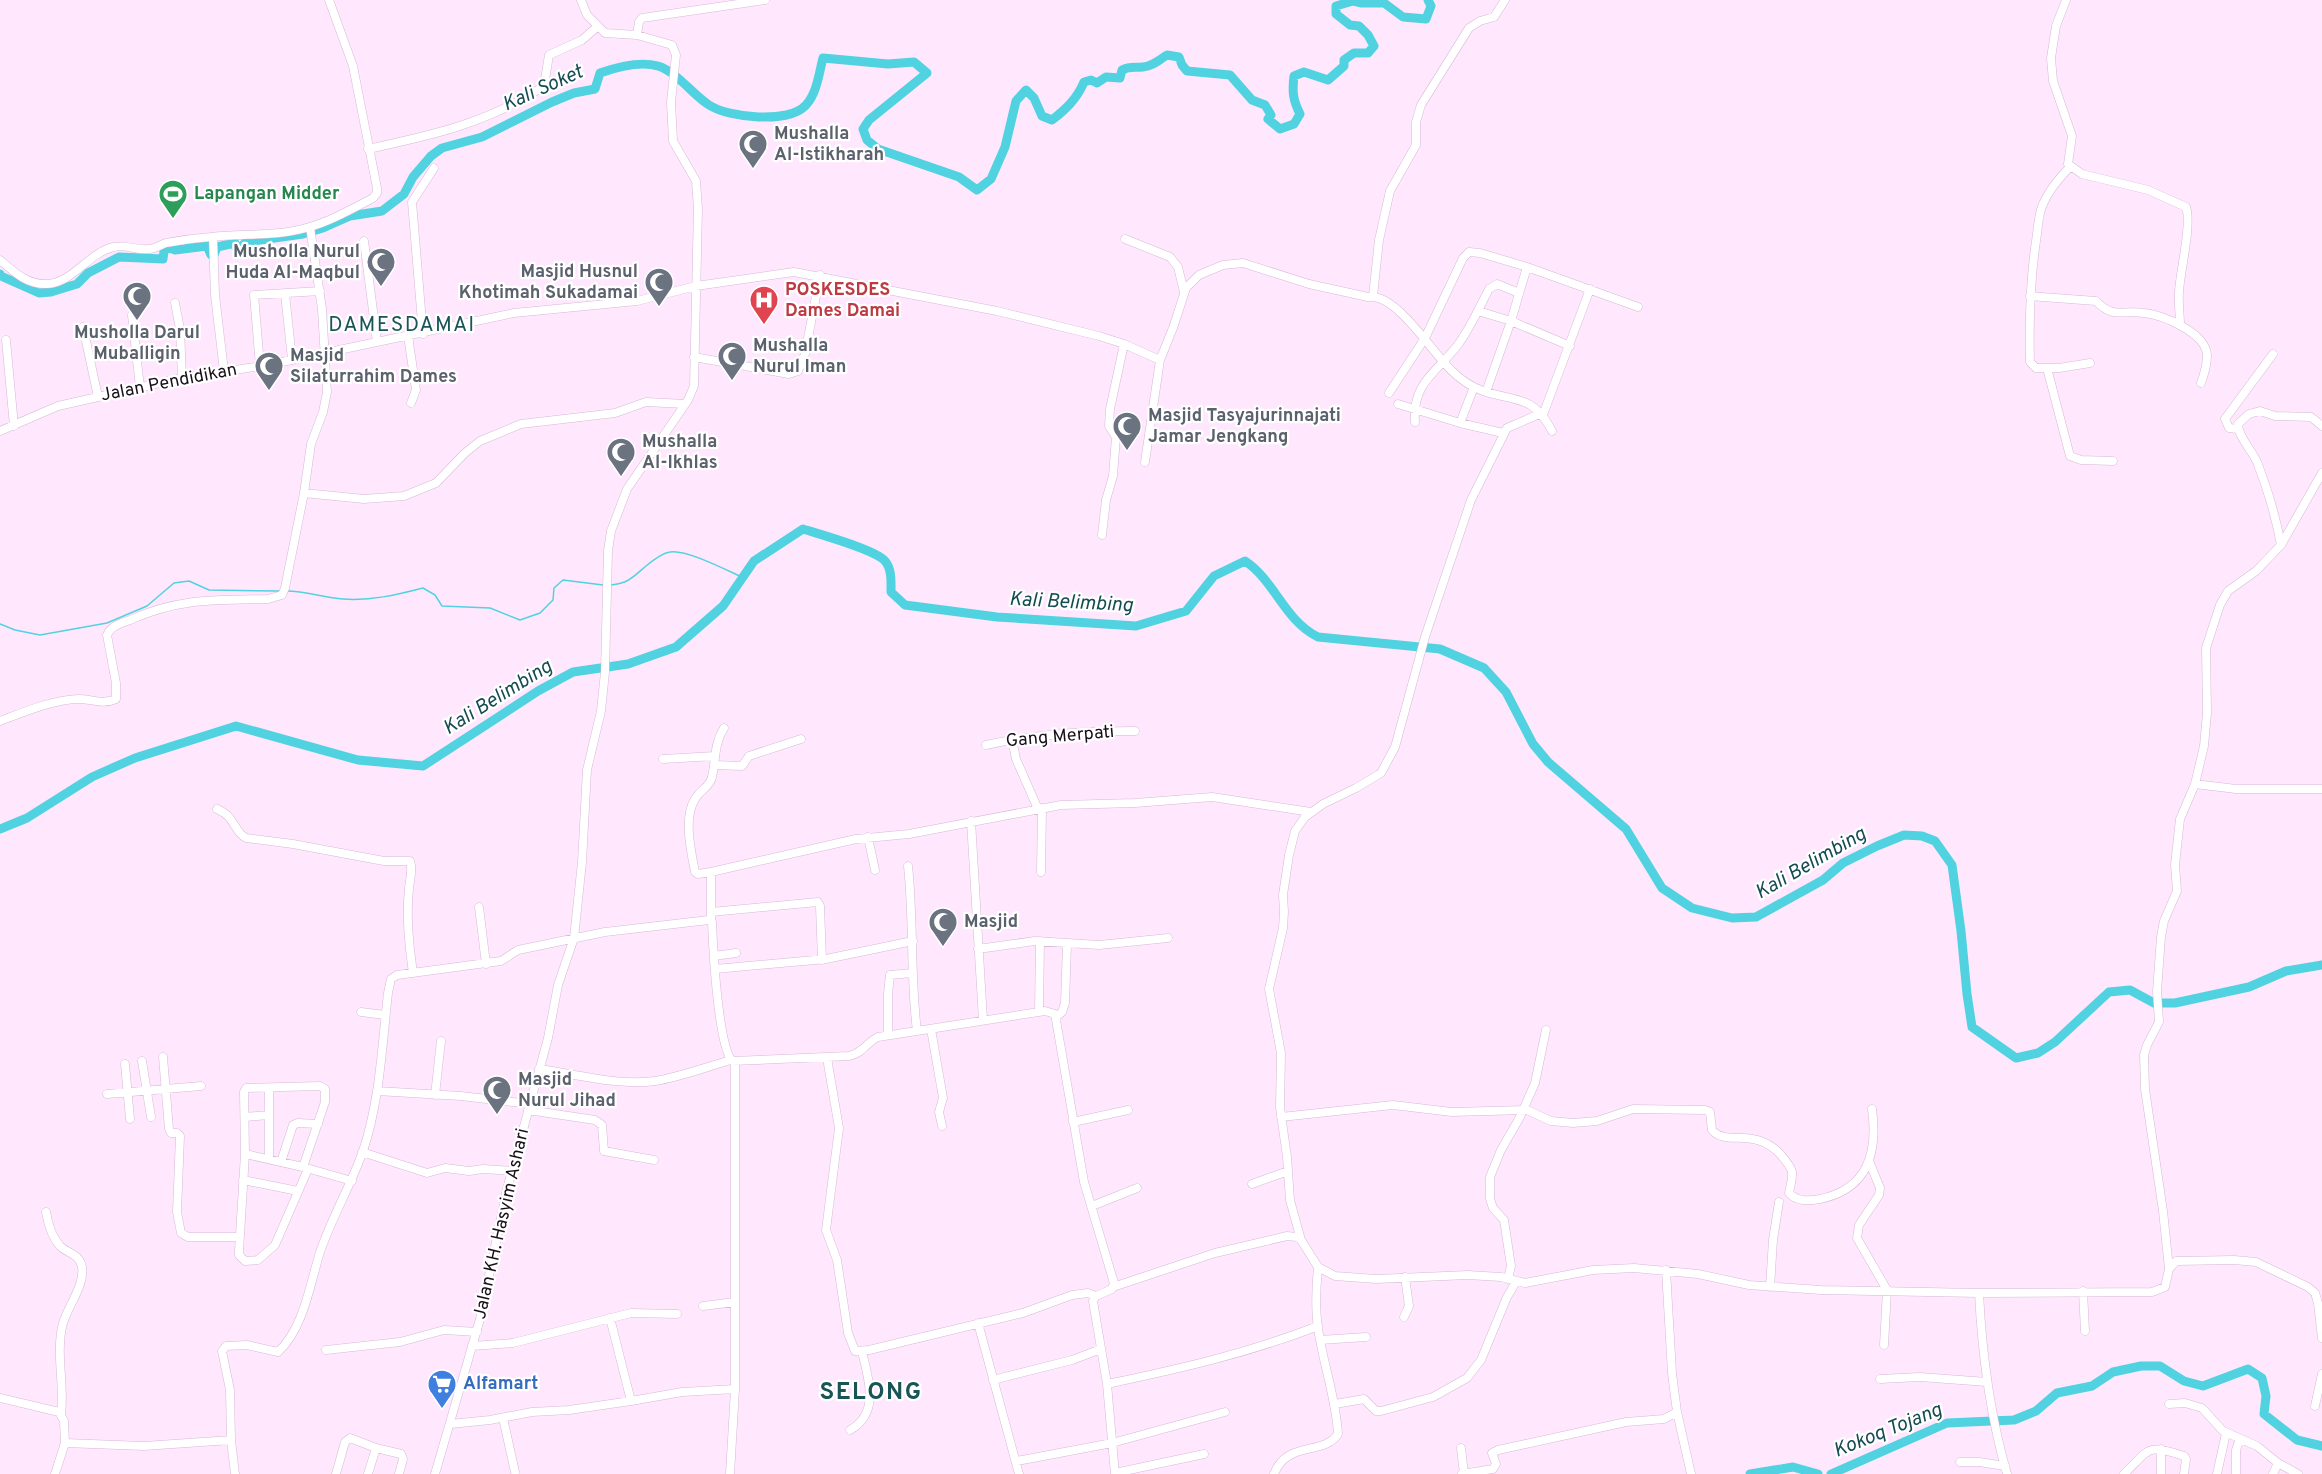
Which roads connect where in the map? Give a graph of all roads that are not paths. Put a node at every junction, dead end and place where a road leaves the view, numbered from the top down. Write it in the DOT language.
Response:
graph roads {
  1 [pos="330,0"];
  2 [pos="581,0"];
  3 [pos="765,0"];
  4 [pos="1505,0"];
  5 [pos="2066,0"];
  6 [pos="597,27"];
  7 [pos="637,35"];
  8 [pos="368,149"];
  9 [pos="2070,167"];
  10 [pos="434,168"];
  11 [pos="310,227"];
  12 [pos="213,237"];
  13 [pos="1125,239"];
  14 [pos="364,241"];
  15 [pos="0,260"];
  16 [pos="1527,267"];
  17 [pos="820,275"];
  18 [pos="696,286"];
  19 [pos="1590,289"];
  20 [pos="320,291"];
  21 [pos="1184,292"];
  22 [pos="1519,293"];
  23 [pos="285,294"];
  24 [pos="1373,296"];
  25 [pos="2030,296"];
  26 [pos="175,303"];
  27 [pos="1638,307"];
  28 [pos="1478,311"];
  29 [pos="132,315"];
  30 [pos="1511,321"];
  31 [pos="2180,325"];
  32 [pos="83,327"];
  33 [pos="423,333"];
  34 [pos="408,336"];
  35 [pos="1425,338"];
  36 [pos="6,340"];
  37 [pos="377,342"];
  38 [pos="1124,344"];
  39 [pos="1570,346"];
  40 [pos="326,352"];
  41 [pos="2273,354"];
  42 [pos="694,357"];
  43 [pos="292,359"];
  44 [pos="1160,360"];
  45 [pos="1443,361"];
  46 [pos="2090,363"];
  47 [pos="260,366"];
  48 [pos="2047,368"];
  49 [pos="224,370"];
  50 [pos="182,378"];
  51 [pos="2201,383"];
  52 [pos="1474,387"];
  53 [pos="140,388"];
  54 [pos="1486,392"];
  55 [pos="1389,393"];
  56 [pos="98,397"];
  57 [pos="411,403"];
  58 [pos="685,404"];
  59 [pos="1398,404"];
  60 [pos="1414,408"];
  61 [pos="1541,415"];
  62 [pos="1415,422"];
  63 [pos="1460,423"];
  64 [pos="14,426"];
  65 [pos="2322,426"];
  66 [pos="2238,429"];
  67 [pos="0,431"];
  68 [pos="1551,431"];
  69 [pos="1503,433"];
  70 [pos="2113,461"];
  71 [pos="1144,462"];
  72 [pos="2322,473"];
  73 [pos="304,493"];
  74 [pos="1102,535"];
  75 [pos="2281,545"];
  76 [pos="0,721"];
  77 [pos="724,728"];
  78 [pos="1135,731"];
  79 [pos="801,739"];
  80 [pos="1011,739"];
  81 [pos="986,745"];
  82 [pos="663,759"];
  83 [pos="714,761"];
  84 [pos="2195,784"];
  85 [pos="2322,789"];
  86 [pos="1040,808"];
  87 [pos="217,809"];
  88 [pos="1311,812"];
  89 [pos="970,821"];
  90 [pos="868,837"];
  91 [pos="908,866"];
  92 [pos="875,870"];
  93 [pos="711,872"];
  94 [pos="1041,872"];
  95 [pos="479,907"];
  96 [pos="711,912"];
  97 [pos="711,921"];
  98 [pos="574,938"];
  99 [pos="1168,938"];
  100 [pos="913,941"];
  101 [pos="1040,941"];
  102 [pos="1067,944"];
  103 [pos="978,950"];
  104 [pos="736,953"];
  105 [pos="714,956"];
  106 [pos="822,960"];
  107 [pos="486,964"];
  108 [pos="714,969"];
  109 [pos="413,973"];
  110 [pos="912,973"];
  111 [pos="361,1012"];
  112 [pos="1039,1012"];
  113 [pos="385,1015"];
  114 [pos="1056,1017"];
  115 [pos="983,1020"];
  116 [pos="931,1029"];
  117 [pos="1546,1030"];
  118 [pos="917,1031"];
  119 [pos="888,1035"];
  120 [pos="441,1041"];
  121 [pos="164,1057"];
  122 [pos="827,1058"];
  123 [pos="142,1061"];
  124 [pos="733,1061"];
  125 [pos="125,1064"];
  126 [pos="539,1069"];
  127 [pos="201,1086"];
  128 [pos="269,1088"];
  129 [pos="166,1090"];
  130 [pos="147,1091"];
  131 [pos="377,1091"];
  132 [pos="128,1092"];
  133 [pos="107,1094"];
  134 [pos="435,1095"];
  135 [pos="529,1107"];
  136 [pos="1872,1109"];
  137 [pos="1128,1110"];
  138 [pos="1523,1110"];
  139 [pos="269,1115"];
  140 [pos="151,1117"];
  141 [pos="245,1117"];
  142 [pos="1281,1117"];
  143 [pos="130,1119"];
  144 [pos="1072,1122"];
  145 [pos="318,1124"];
  146 [pos="942,1126"];
  147 [pos="362,1152"];
  148 [pos="245,1154"];
  149 [pos="269,1159"];
  150 [pos="654,1160"];
  151 [pos="1869,1161"];
  152 [pos="281,1162"];
  153 [pos="306,1168"];
  154 [pos="512,1171"];
  155 [pos="1288,1172"];
  156 [pos="243,1180"];
  157 [pos="352,1181"];
  158 [pos="1252,1184"];
  159 [pos="1137,1188"];
  160 [pos="298,1191"];
  161 [pos="1779,1202"];
  162 [pos="1092,1206"];
  163 [pos="46,1212"];
  164 [pos="240,1237"];
  165 [pos="1301,1240"];
  166 [pos="1318,1267"];
  167 [pos="2169,1269"];
  168 [pos="1666,1270"];
  169 [pos="1405,1278"];
  170 [pos="1512,1281"];
  171 [pos="1113,1287"];
  172 [pos="1770,1287"];
  173 [pos="1887,1290"];
  174 [pos="2084,1292"];
  175 [pos="1978,1293"];
  176 [pos="1096,1296"];
  177 [pos="735,1302"];
  178 [pos="703,1306"];
  179 [pos="676,1314"];
  180 [pos="1404,1317"];
  181 [pos="610,1318"];
  182 [pos="978,1323"];
  183 [pos="1318,1326"];
  184 [pos="2085,1331"];
  185 [pos="477,1332"];
  186 [pos="1366,1337"];
  187 [pos="2322,1338"];
  188 [pos="1320,1340"];
  189 [pos="1884,1345"];
  190 [pos="472,1346"];
  191 [pos="1101,1349"];
  192 [pos="326,1350"];
  193 [pos="862,1352"];
  194 [pos="2322,1374"];
  195 [pos="1880,1379"];
  196 [pos="993,1380"];
  197 [pos="1987,1382"];
  198 [pos="1107,1384"];
  199 [pos="735,1389"];
  200 [pos="0,1398"];
  201 [pos="631,1401"];
  202 [pos="1335,1404"];
  203 [pos="2169,1404"];
  204 [pos="2315,1406"];
  205 [pos="1225,1412"];
  206 [pos="1677,1412"];
  207 [pos="61,1414"];
  208 [pos="503,1418"];
  209 [pos="450,1424"];
  210 [pos="850,1430"];
  211 [pos="2226,1433"];
  212 [pos="2240,1439"];
  213 [pos="231,1440"];
  214 [pos="65,1443"];
  215 [pos="1112,1443"];
  216 [pos="376,1448"];
  217 [pos="1461,1448"];
  218 [pos="2161,1449"];
  219 [pos="1204,1454"];
  220 [pos="1017,1461"];
  221 [pos="1960,1462"];
  222 [pos="2278,1463"];
  223 [pos="2006,1470"];
  224 [pos="515,1472"];
  225 [pos="2290,1472"];
  226 [pos="1115,1473"];
  227 [pos="55,1474"];
  228 [pos="235,1474"];
  229 [pos="336,1474"];
  230 [pos="368,1474"];
  231 [pos="399,1474"];
  232 [pos="435,1474"];
  233 [pos="730,1474"];
  234 [pos="1019,1474"];
  235 [pos="1274,1474"];
  236 [pos="1463,1474"];
  237 [pos="1691,1474"];
  238 [pos="2124,1474"];
  239 [pos="2161,1474"];
  240 [pos="2184,1474"];
  241 [pos="2217,1474"];
  242 [pos="2236,1474"];
  243 [pos="2273,1474"];
  244 [pos="2298,1474"];
  1 -- 8 [label="street"];
  2 -- 6 [label="street"];
  3 -- 7 [label="street"];
  4 -- 24 [label="street"];
  5 -- 9 [label="street"];
  6 -- 7 [label="street"];
  6 -- 8 [label="street"];
  7 -- 18 [label="street, Jalan KH. Hasyim Ashari"];
  8 -- 11 [label="street"];
  9 -- 25 [label="street"];
  9 -- 31 [label="street"];
  10 -- 33 [label="street"];
  11 -- 12 [label="street"];
  11 -- 20 [label="street"];
  12 -- 15 [label="street"];
  12 -- 49 [label="street"];
  13 -- 21 [label="street"];
  14 -- 37 [label="street"];
  16 -- 19 [label="street"];
  16 -- 22 [label="street"];
  16 -- 35 [label="street"];
  17 -- 18 [label="street, Jalan Pendidikan"];
  17 -- 38 [label="street, Jalan Pendidikan"];
  17 -- 42 [label="street"];
  18 -- 33 [label="street, Jalan Pendidikan"];
  18 -- 42 [label="street, Jalan KH. Hasyim Ashari"];
  19 -- 27 [label="street"];
  19 -- 39 [label="street"];
  20 -- 23 [label="street"];
  20 -- 40 [label="street"];
  21 -- 24 [label="street"];
  21 -- 44 [label="street"];
  22 -- 28 [label="street"];
  22 -- 30 [label="street"];
  23 -- 43 [label="street"];
  23 -- 47 [label="street"];
  24 -- 35 [label="street"];
  25 -- 31 [label="street"];
  25 -- 48 [label="street"];
  26 -- 50 [label="street"];
  28 -- 30 [label="street"];
  28 -- 45 [label="street"];
  29 -- 53 [label="street"];
  30 -- 39 [label="street"];
  30 -- 54 [label="street"];
  31 -- 51 [label="street"];
  32 -- 56 [label="street"];
  33 -- 34 [label="street, Jalan Pendidikan"];
  34 -- 37 [label="street, Jalan Pendidikan"];
  34 -- 57 [label="street"];
  35 -- 45 [label="street"];
  35 -- 55 [label="street"];
  36 -- 64 [label="street"];
  37 -- 40 [label="street, Jalan Pendidikan"];
  38 -- 44 [label="street, Jalan Pendidikan"];
  38 -- 74 [label="street"];
  39 -- 61 [label="street"];
  40 -- 43 [label="street, Jalan Pendidikan"];
  40 -- 73 [label="street"];
  41 -- 66 [label="street"];
  42 -- 58 [label="street, Jalan KH. Hasyim Ashari"];
  43 -- 47 [label="street, Jalan Pendidikan"];
  44 -- 71 [label="street"];
  45 -- 52 [label="street"];
  45 -- 60 [label="street"];
  46 -- 48 [label="street"];
  47 -- 49 [label="street, Jalan Pendidikan"];
  48 -- 70 [label="street"];
  49 -- 50 [label="street, Jalan Pendidikan"];
  50 -- 53 [label="street, Jalan Pendidikan"];
  52 -- 54 [label="street"];
  52 -- 63 [label="street"];
  53 -- 56 [label="street, Jalan Pendidikan"];
  54 -- 61 [label="street"];
  56 -- 64 [label="street, Jalan Pendidikan"];
  58 -- 73 [label="street"];
  58 -- 98 [label="street, Jalan KH. Hasyim Ashari"];
  59 -- 60 [label="street"];
  60 -- 62 [label="street"];
  60 -- 63 [label="street"];
  61 -- 68 [label="street"];
  61 -- 69 [label="street"];
  63 -- 69 [label="street"];
  64 -- 67 [label="street, Jalan Pendidikan"];
  65 -- 66 [label="street"];
  66 -- 75 [label="street"];
  69 -- 88 [label="street"];
  72 -- 75 [label="street"];
  73 -- 76 [label="street"];
  75 -- 84 [label="street"];
  77 -- 83 [label="street"];
  78 -- 80 [label="street, Gang Merpati"];
  79 -- 83 [label="street"];
  80 -- 81 [label="street, Gang Merpati"];
  80 -- 86 [label="street"];
  82 -- 83 [label="street"];
  83 -- 93 [label="street"];
  84 -- 85 [label="street"];
  84 -- 167 [label="street"];
  86 -- 88 [label="street"];
  86 -- 89 [label="street"];
  86 -- 94 [label="street"];
  87 -- 109 [label="street"];
  88 -- 142 [label="street"];
  89 -- 90 [label="street"];
  89 -- 103 [label="street"];
  90 -- 92 [label="street"];
  90 -- 93 [label="street"];
  91 -- 100 [label="street"];
  93 -- 96 [label="street"];
  95 -- 107 [label="street"];
  96 -- 97 [label="street"];
  96 -- 106 [label="street"];
  97 -- 98 [label="street"];
  97 -- 105 [label="street"];
  98 -- 107 [label="street"];
  98 -- 126 [label="street, Jalan KH. Hasyim Ashari"];
  99 -- 102 [label="street"];
  100 -- 106 [label="street"];
  100 -- 110 [label="street"];
  101 -- 102 [label="street"];
  101 -- 103 [label="street"];
  101 -- 112 [label="street"];
  102 -- 114 [label="street"];
  103 -- 115 [label="street"];
  104 -- 105 [label="street"];
  105 -- 108 [label="street"];
  106 -- 108 [label="street"];
  107 -- 109 [label="street"];
  108 -- 124 [label="street"];
  109 -- 113 [label="street"];
  110 -- 118 [label="street"];
  110 -- 119 [label="street"];
  111 -- 113 [label="street"];
  112 -- 114 [label="street"];
  112 -- 115 [label="street"];
  113 -- 131 [label="street"];
  114 -- 144 [label="street"];
  115 -- 116 [label="street"];
  116 -- 118 [label="street"];
  116 -- 146 [label="street"];
  117 -- 138 [label="street"];
  118 -- 119 [label="street"];
  119 -- 122 [label="street"];
  120 -- 134 [label="street"];
  121 -- 129 [label="street"];
  122 -- 124 [label="street"];
  122 -- 193 [label="street"];
  123 -- 130 [label="street"];
  124 -- 126 [label="street"];
  124 -- 177 [label="street"];
  125 -- 132 [label="street"];
  126 -- 135 [label="street, Jalan KH. Hasyim Ashari"];
  127 -- 129 [label="street"];
  128 -- 139 [label="street"];
  128 -- 141 [label="street"];
  128 -- 145 [label="street"];
  129 -- 130 [label="street"];
  129 -- 164 [label="street"];
  130 -- 132 [label="street"];
  130 -- 140 [label="street"];
  131 -- 134 [label="street"];
  131 -- 147 [label="street"];
  132 -- 133 [label="street"];
  132 -- 143 [label="street"];
  134 -- 135 [label="street"];
  135 -- 150 [label="street"];
  135 -- 154 [label="street, Jalan KH. Hasyim Ashari"];
  136 -- 151 [label="street"];
  137 -- 144 [label="street"];
  138 -- 142 [label="street"];
  138 -- 151 [label="street"];
  138 -- 170 [label="street"];
  139 -- 141 [label="street"];
  139 -- 149 [label="street"];
  141 -- 148 [label="street"];
  142 -- 155 [label="street"];
  144 -- 162 [label="street"];
  145 -- 152 [label="street"];
  145 -- 153 [label="street"];
  147 -- 154 [label="street"];
  147 -- 157 [label="street"];
  148 -- 149 [label="street"];
  148 -- 156 [label="street"];
  149 -- 152 [label="street"];
  151 -- 173 [label="street"];
  152 -- 153 [label="street"];
  153 -- 157 [label="street"];
  153 -- 160 [label="street"];
  154 -- 185 [label="street, Jalan KH. Hasyim Ashari"];
  155 -- 158 [label="street"];
  155 -- 165 [label="street"];
  156 -- 160 [label="street"];
  156 -- 164 [label="street"];
  157 -- 213 [label="street"];
  159 -- 162 [label="street"];
  160 -- 164 [label="street"];
  161 -- 172 [label="street"];
  162 -- 171 [label="street"];
  163 -- 207 [label="street"];
  165 -- 166 [label="street"];
  165 -- 171 [label="street"];
  166 -- 169 [label="street"];
  166 -- 183 [label="street"];
  167 -- 174 [label="street"];
  167 -- 187 [label="street"];
  168 -- 170 [label="street"];
  168 -- 172 [label="street"];
  168 -- 206 [label="street"];
  169 -- 170 [label="street"];
  169 -- 180 [label="street"];
  170 -- 202 [label="street"];
  171 -- 176 [label="street"];
  172 -- 173 [label="street"];
  173 -- 175 [label="street"];
  173 -- 189 [label="street"];
  174 -- 175 [label="street"];
  174 -- 184 [label="street"];
  175 -- 197 [label="street"];
  176 -- 182 [label="street"];
  176 -- 191 [label="street"];
  177 -- 178 [label="street"];
  177 -- 199 [label="street"];
  179 -- 181 [label="street"];
  181 -- 190 [label="street"];
  181 -- 201 [label="street"];
  182 -- 193 [label="street"];
  182 -- 196 [label="street"];
  183 -- 188 [label="street"];
  183 -- 198 [label="street"];
  185 -- 190 [label="street, Jalan KH. Hasyim Ashari"];
  185 -- 192 [label="street"];
  186 -- 188 [label="street"];
  188 -- 202 [label="street"];
  190 -- 209 [label="street, Jalan KH. Hasyim Ashari"];
  191 -- 196 [label="street"];
  191 -- 198 [label="street"];
  193 -- 210 [label="street"];
  194 -- 204 [label="street"];
  195 -- 197 [label="street"];
  196 -- 220 [label="street"];
  197 -- 223 [label="street"];
  198 -- 215 [label="street"];
  199 -- 201 [label="street"];
  199 -- 233 [label="street"];
  200 -- 207 [label="street"];
  201 -- 208 [label="street"];
  202 -- 235 [label="street"];
  203 -- 211 [label="street"];
  205 -- 215 [label="street"];
  206 -- 236 [label="street"];
  206 -- 237 [label="street"];
  207 -- 214 [label="street"];
  208 -- 209 [label="street"];
  208 -- 224 [label="street"];
  209 -- 232 [label="street, Jalan KH. Hasyim Ashari"];
  211 -- 212 [label="street"];
  211 -- 241 [label="street"];
  212 -- 222 [label="street"];
  212 -- 242 [label="street"];
  213 -- 214 [label="street"];
  213 -- 228 [label="street"];
  214 -- 227 [label="street"];
  215 -- 220 [label="street"];
  215 -- 226 [label="street"];
  216 -- 229 [label="street"];
  216 -- 230 [label="street"];
  216 -- 231 [label="street"];
  217 -- 236 [label="street"];
  218 -- 238 [label="street"];
  218 -- 239 [label="street"];
  218 -- 240 [label="street"];
  219 -- 226 [label="street"];
  220 -- 234 [label="street"];
  221 -- 223 [label="street"];
  222 -- 225 [label="street"];
  222 -- 243 [label="street"];
  225 -- 244 [label="street"];
}
